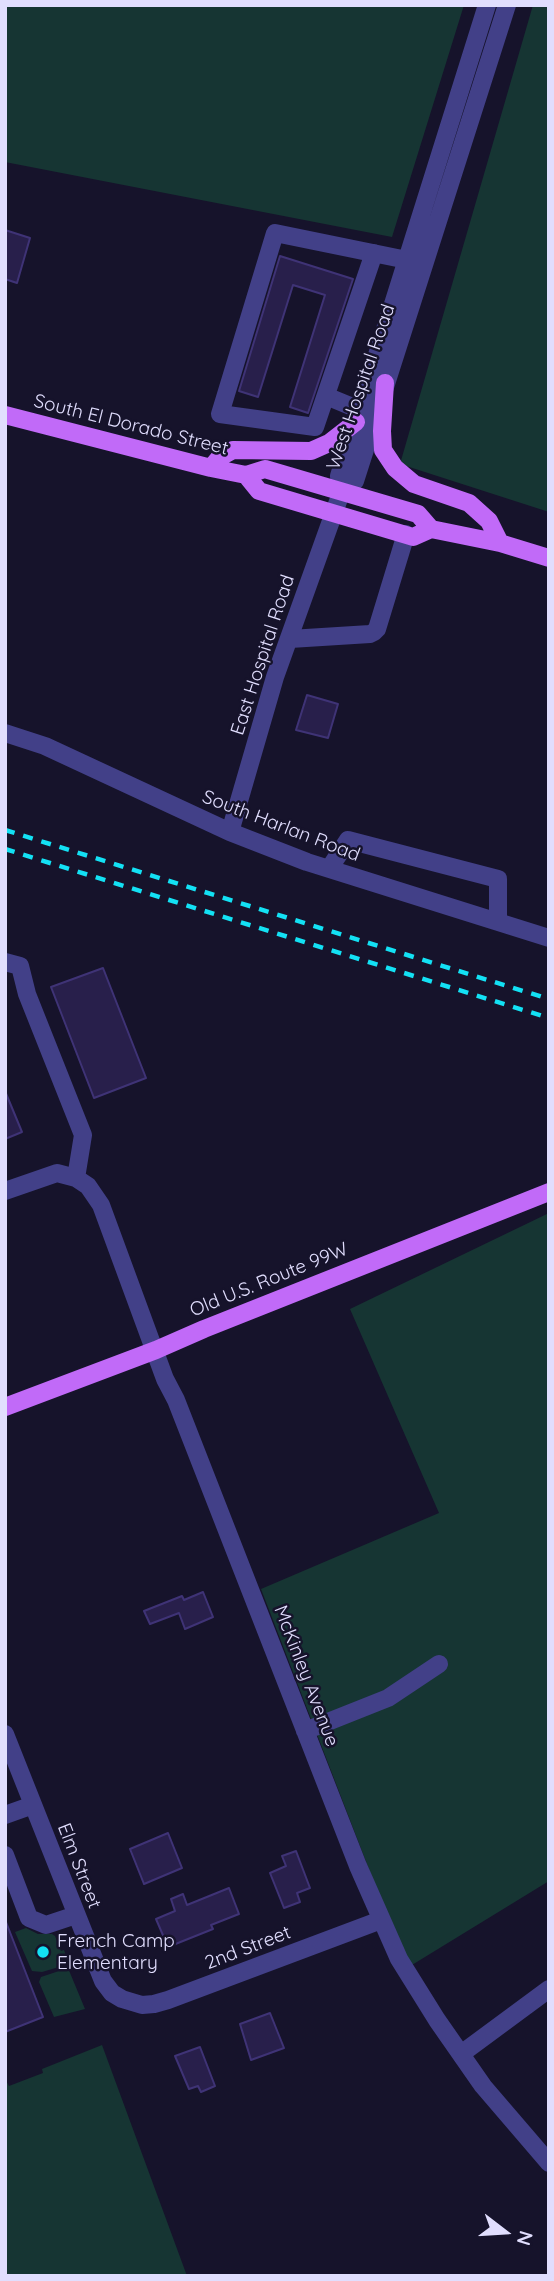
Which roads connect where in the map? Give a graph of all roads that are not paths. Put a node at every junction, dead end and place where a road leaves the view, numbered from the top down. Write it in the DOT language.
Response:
graph roads {
  1 [pos="487,5"];
  2 [pos="507,5"];
  3 [pos="374,253"];
  4 [pos="407,260"];
  5 [pos="385,383"];
  6 [pos="326,396"];
  7 [pos="5,415"];
  8 [pos="358,416"];
  9 [pos="211,468"];
  10 [pos="246,475"];
  11 [pos="341,493"];
  12 [pos="333,514"];
  13 [pos="431,529"];
  14 [pos="406,534"];
  15 [pos="500,543"];
  16 [pos="549,558"];
  17 [pos="290,639"];
  18 [pos="5,733"];
  19 [pos="230,832"];
  20 [pos="329,869"];
  21 [pos="498,922"];
  22 [pos="549,939"];
  23 [pos="5,962"];
  24 [pos="76,1178"];
  25 [pos="5,1191"];
  26 [pos="549,1192"];
  27 [pos="156,1350"];
  28 [pos="5,1407"];
  29 [pos="439,1664"];
  30 [pos="305,1731"];
  31 [pos="5,1734"];
  32 [pos="33,1805"];
  33 [pos="5,1815"];
  34 [pos="5,1854"];
  35 [pos="76,1915"];
  36 [pos="381,1920"];
  37 [pos="549,1989"];
  38 [pos="128,2002"];
  39 [pos="461,2054"];
  40 [pos="549,2163"];
  1 -- 4 [label="street, West Hospital Road"];
  2 -- 5 [label="street, West Hospital Road"];
  3 -- 4 [label="street"];
  3 -- 6 [label="street"];
  3 -- 6 [label="street"];
  4 -- 8 [label="street, West Hospital Road"];
  5 -- 11 [label="street, West Hospital Road"];
  5 -- 15 [label="main road"];
  6 -- 8 [label="street"];
  7 -- 9 [label="main road, South El Dorado Street"];
  8 -- 9 [label="main road"];
  8 -- 11 [label="street, West Hospital Road"];
  9 -- 10 [label="main road, South El Dorado Street"];
  10 -- 11 [label="main road, South El Dorado Street"];
  10 -- 12 [label="main road, South El Dorado Street"];
  11 -- 12 [label="street, East Hospital Road"];
  11 -- 13 [label="main road, South El Dorado Street"];
  12 -- 14 [label="main road, South El Dorado Street"];
  12 -- 17 [label="street, East Hospital Road"];
  13 -- 14 [label="main road, South El Dorado Street"];
  13 -- 15 [label="main road, South El Dorado Street"];
  14 -- 17 [label="street"];
  15 -- 16 [label="main road, South El Dorado Street"];
  17 -- 19 [label="street, East Hospital Road"];
  18 -- 19 [label="street, South Harlan Road"];
  19 -- 20 [label="street, South Harlan Road"];
  20 -- 21 [label="street, South Harlan Road"];
  20 -- 21 [label="street"];
  21 -- 22 [label="street, South Harlan Road"];
  23 -- 24 [label="street"];
  24 -- 25 [label="street"];
  24 -- 27 [label="street, McKinley Avenue"];
  26 -- 27 [label="main road, Old U.S. Route 99W"];
  27 -- 28 [label="main road, Old U.S. Route 99W"];
  27 -- 30 [label="street, McKinley Avenue"];
  29 -- 30 [label="street"];
  30 -- 36 [label="street, McKinley Avenue"];
  31 -- 32 [label="street, Elm Street"];
  32 -- 33 [label="street"];
  32 -- 35 [label="street, Elm Street"];
  34 -- 35 [label="street"];
  35 -- 38 [label="street, Elm Street"];
  36 -- 38 [label="street, 2nd Street"];
  36 -- 39 [label="street, McKinley Avenue"];
  37 -- 39 [label="street"];
  39 -- 40 [label="street, McKinley Avenue"];
}
